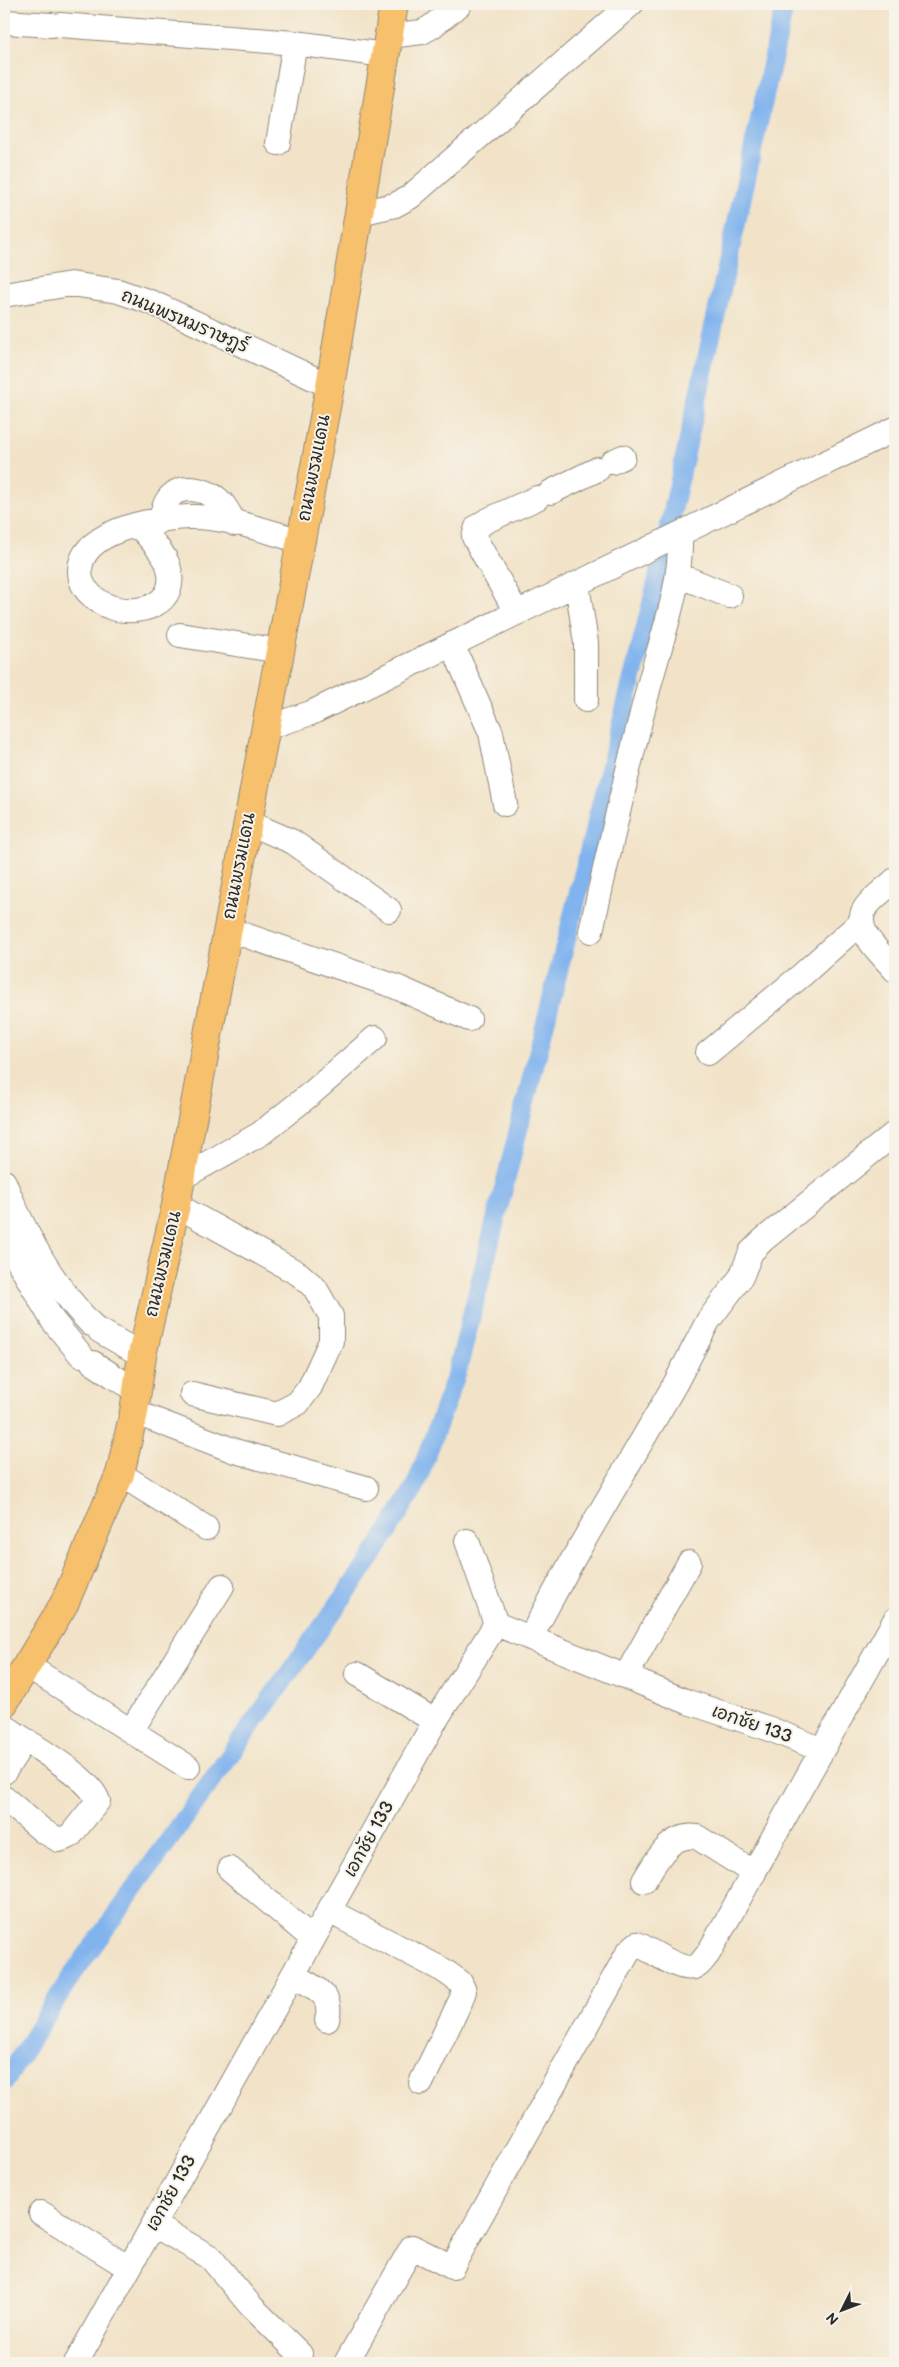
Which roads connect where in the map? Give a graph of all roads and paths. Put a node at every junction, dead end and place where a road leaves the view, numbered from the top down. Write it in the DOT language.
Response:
graph roads {
  1 [pos="394,4"];
  2 [pos="631,4"];
  3 [pos="459,5"];
  4 [pos="4,22"];
  5 [pos="295,44"];
  6 [pos="387,46"];
  7 [pos="278,143"];
  8 [pos="359,213"];
  9 [pos="4,296"];
  10 [pos="330,386"];
  11 [pos="895,429"];
  12 [pos="611,463"];
  13 [pos="149,523"];
  14 [pos="676,536"];
  15 [pos="300,541"];
  16 [pos="678,575"];
  17 [pos="576,584"];
  18 [pos="730,596"];
  19 [pos="517,613"];
  20 [pos="180,635"];
  21 [pos="452,644"];
  22 [pos="280,651"];
  23 [pos="586,700"];
  24 [pos="265,728"];
  25 [pos="505,804"];
  26 [pos="247,822"];
  27 [pos="895,880"];
  28 [pos="389,910"];
  29 [pos="862,922"];
  30 [pos="227,929"];
  31 [pos="591,931"];
  32 [pos="895,970"];
  33 [pos="468,1019"];
  34 [pos="375,1038"];
  35 [pos="708,1053"];
  36 [pos="895,1132"];
  37 [pos="181,1178"];
  38 [pos="4,1182"];
  39 [pos="176,1205"];
  40 [pos="4,1237"];
  41 [pos="92,1325"];
  42 [pos="82,1355"];
  43 [pos="142,1355"];
  44 [pos="192,1394"];
  45 [pos="136,1402"];
  46 [pos="120,1474"];
  47 [pos="366,1488"];
  48 [pos="206,1528"];
  49 [pos="467,1541"];
  50 [pos="689,1563"];
  51 [pos="222,1586"];
  52 [pos="895,1620"];
  53 [pos="496,1624"];
  54 [pos="530,1638"];
  55 [pos="26,1665"];
  56 [pos="357,1674"];
  57 [pos="626,1676"];
  58 [pos="4,1702"];
  59 [pos="436,1721"];
  60 [pos="4,1726"];
  61 [pos="131,1732"];
  62 [pos="24,1741"];
  63 [pos="822,1750"];
  64 [pos="188,1766"];
  65 [pos="4,1772"];
  66 [pos="4,1798"];
  67 [pos="230,1870"];
  68 [pos="754,1873"];
  69 [pos="644,1881"];
  70 [pos="329,1911"];
  71 [pos="313,1939"];
  72 [pos="295,1976"];
  73 [pos="327,2020"];
  74 [pos="421,2084"];
  75 [pos="42,2213"];
  76 [pos="154,2225"];
  77 [pos="129,2268"];
  78 [pos="300,2354"];
  79 [pos="76,2363"];
  80 [pos="346,2363"];
  1 -- 6 [label="main road, ถนนพรมแดน"];
  2 -- 8 [label="street"];
  3 -- 6 [label="street"];
  4 -- 5 [label="street"];
  5 -- 6 [label="street"];
  5 -- 7 [label="street"];
  6 -- 8 [label="main road, ถนนพรมแดน"];
  8 -- 10 [label="main road, ถนนพรมแดน"];
  9 -- 10 [label="street, ถนนพรหมราษฎร์"];
  10 -- 15 [label="main road, ถนนพรมแดน"];
  11 -- 14 [label="street"];
  12 -- 19 [label="street"];
  13 -- 15 [label="street"];
  14 -- 16 [label="street"];
  14 -- 17 [label="street"];
  15 -- 22 [label="main road, ถนนพรมแดน"];
  16 -- 18 [label="street"];
  16 -- 31 [label="street"];
  17 -- 19 [label="street"];
  17 -- 23 [label="street"];
  19 -- 21 [label="street"];
  20 -- 22 [label="street"];
  21 -- 24 [label="street"];
  21 -- 25 [label="street"];
  22 -- 24 [label="main road, ถนนพรมแดน"];
  24 -- 26 [label="main road, ถนนพรมแดน"];
  26 -- 28 [label="street"];
  26 -- 30 [label="main road, ถนนพรมแดน"];
  27 -- 29 [label="street"];
  29 -- 32 [label="street"];
  29 -- 35 [label="street"];
  30 -- 33 [label="street"];
  30 -- 37 [label="main road, ถนนพรมแดน"];
  34 -- 37 [label="street"];
  36 -- 54 [label="street"];
  37 -- 39 [label="main road, ถนนพรมแดน"];
  38 -- 41 [label="street"];
  39 -- 43 [label="main road, ถนนพรมแดน"];
  39 -- 44 [label="street"];
  40 -- 42 [label="street"];
  41 -- 42 [label="street"];
  41 -- 43 [label="street"];
  42 -- 45 [label="street"];
  43 -- 45 [label="main road, ถนนพรมแดน"];
  45 -- 46 [label="main road, ถนนพรมแดน"];
  45 -- 47 [label="street"];
  46 -- 48 [label="street"];
  46 -- 55 [label="main road, ถนนพรมแดน"];
  49 -- 53 [label="street"];
  50 -- 57 [label="street"];
  51 -- 61 [label="street"];
  52 -- 63 [label="street"];
  53 -- 54 [label="street, เอกชัย 133"];
  53 -- 59 [label="street, เอกชัย 133"];
  54 -- 57 [label="street, เอกชัย 133"];
  55 -- 58 [label="main road, ถนนพรมแดน"];
  55 -- 61 [label="street"];
  56 -- 59 [label="street"];
  57 -- 63 [label="street, เอกชัย 133"];
  59 -- 70 [label="street, เอกชัย 133"];
  60 -- 62 [label="street"];
  61 -- 64 [label="street"];
  62 -- 65 [label="street"];
  62 -- 66 [label="street"];
  63 -- 68 [label="street"];
  67 -- 71 [label="street"];
  68 -- 69 [label="street"];
  68 -- 80 [label="street"];
  70 -- 71 [label="street, เอกชัย 133"];
  70 -- 74 [label="street"];
  71 -- 72 [label="street, เอกชัย 133"];
  72 -- 73 [label="street"];
  72 -- 76 [label="street, เอกชัย 133"];
  75 -- 77 [label="street"];
  76 -- 77 [label="street, เอกชัย 133"];
  76 -- 78 [label="street"];
  77 -- 79 [label="street, เอกชัย 133"];
}
